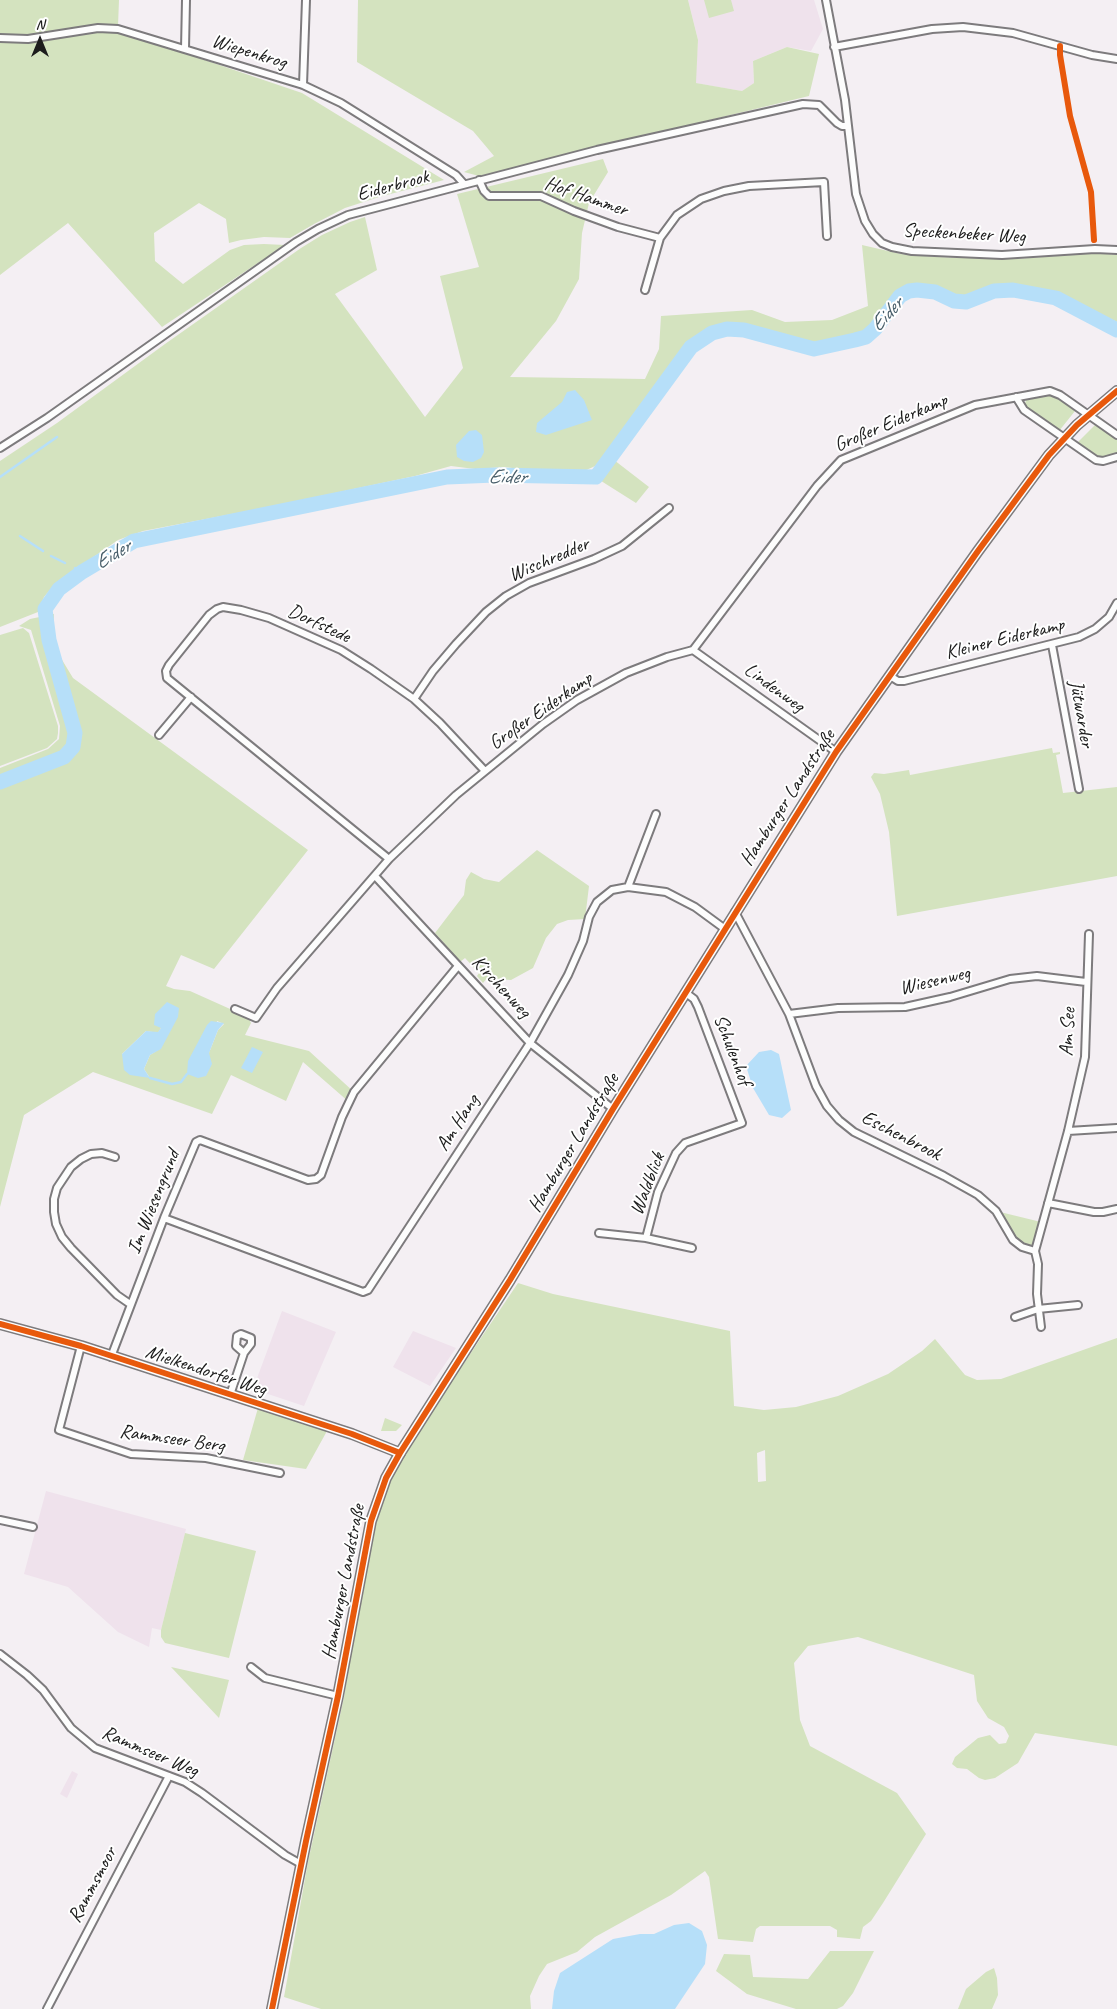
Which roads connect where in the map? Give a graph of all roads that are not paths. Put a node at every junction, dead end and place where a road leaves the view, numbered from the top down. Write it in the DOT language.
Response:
graph roads {
  1 [pos="186,0"];
  2 [pos="306,0"];
  3 [pos="826,0"];
  4 [pos="0,38"];
  5 [pos="834,47"];
  6 [pos="185,49"];
  7 [pos="1117,60"];
  8 [pos="303,85"];
  9 [pos="848,126"];
  10 [pos="479,180"];
  11 [pos="464,184"];
  12 [pos="827,236"];
  13 [pos="660,238"];
  14 [pos="1117,250"];
  15 [pos="645,290"];
  16 [pos="1117,392"];
  17 [pos="1016,397"];
  18 [pos="1088,415"];
  19 [pos="1117,435"];
  20 [pos="1064,439"];
  21 [pos="0,448"];
  22 [pos="1117,457"];
  23 [pos="669,508"];
  24 [pos="1117,603"];
  25 [pos="1052,645"];
  26 [pos="693,650"];
  27 [pos="890,676"];
  28 [pos="191,697"];
  29 [pos="414,699"];
  30 [pos="158,735"];
  31 [pos="836,752"];
  32 [pos="485,771"];
  33 [pos="1078,789"];
  34 [pos="656,814"];
  35 [pos="389,859"];
  36 [pos="375,876"];
  37 [pos="628,887"];
  38 [pos="735,912"];
  39 [pos="725,928"];
  40 [pos="1089,934"];
  41 [pos="458,966"];
  42 [pos="1086,982"];
  43 [pos="686,993"];
  44 [pos="235,1009"];
  45 [pos="789,1014"];
  46 [pos="530,1043"];
  47 [pos="613,1109"];
  48 [pos="742,1123"];
  49 [pos="1117,1128"];
  50 [pos="1068,1131"];
  51 [pos="114,1157"];
  52 [pos="1048,1203"];
  53 [pos="1117,1208"];
  54 [pos="164,1218"];
  55 [pos="599,1233"];
  56 [pos="646,1238"];
  57 [pos="692,1248"];
  58 [pos="1035,1251"];
  59 [pos="130,1304"];
  60 [pos="1078,1305"];
  61 [pos="1038,1309"];
  62 [pos="1015,1317"];
  63 [pos="0,1324"];
  64 [pos="1041,1327"];
  65 [pos="81,1346"];
  66 [pos="244,1354"];
  67 [pos="112,1357"];
  68 [pos="230,1396"];
  69 [pos="400,1453"];
  70 [pos="280,1473"];
  71 [pos="0,1520"];
  72 [pos="33,1527"];
  73 [pos="0,1654"];
  74 [pos="250,1667"];
  75 [pos="338,1696"];
  76 [pos="169,1776"];
  77 [pos="301,1864"];
  78 [pos="47,2009"];
  79 [pos="272,2009"];
  1 -- 6 [label="street"];
  2 -- 8 [label="street"];
  3 -- 5 [label="street, Speckenbeker Weg"];
  4 -- 6 [label="street, Wiepenkrog"];
  5 -- 7 [label="street"];
  5 -- 9 [label="street, Speckenbeker Weg"];
  6 -- 8 [label="street, Wiepenkrog"];
  8 -- 11 [label="street, Wiepenkrog"];
  9 -- 10 [label="street, Eiderbrook"];
  9 -- 14 [label="street, Speckenbeker Weg"];
  10 -- 11 [label="street, Eiderbrook"];
  10 -- 13 [label="street, Hof Hammer"];
  11 -- 21 [label="street, Eiderbrook"];
  12 -- 13 [label="street"];
  13 -- 15 [label="street"];
  16 -- 18 [label="main road, Hamburger Landstraße"];
  17 -- 18 [label="street, Großer Eiderkamp"];
  17 -- 20 [label="street"];
  17 -- 26 [label="street, Großer Eiderkamp"];
  18 -- 19 [label="street"];
  18 -- 20 [label="main road, Hamburger Landstraße"];
  20 -- 22 [label="street"];
  20 -- 27 [label="main road, Hamburger Landstraße"];
  23 -- 29 [label="street, Wischredder"];
  24 -- 25 [label="street, Kleiner Eiderkamp"];
  25 -- 27 [label="street, Kleiner Eiderkamp"];
  25 -- 33 [label="street, Jütwarder"];
  26 -- 31 [label="street, Lindenweg"];
  26 -- 32 [label="street, Großer Eiderkamp"];
  27 -- 31 [label="main road, Hamburger Landstraße"];
  28 -- 29 [label="street, Dorfstede"];
  28 -- 30 [label="street"];
  28 -- 35 [label="street, Dorfstede"];
  29 -- 32 [label="street, Dorfstede"];
  31 -- 38 [label="main road, Hamburger Landstraße"];
  32 -- 35 [label="street, Großer Eiderkamp"];
  34 -- 37 [label="street"];
  35 -- 36 [label="street, Großer Eiderkamp"];
  36 -- 41 [label="street, Kirchenweg"];
  36 -- 44 [label="street, Großer Eiderkamp"];
  37 -- 39 [label="street, Am Hang"];
  37 -- 46 [label="street, Am Hang"];
  38 -- 39 [label="main road, Hamburger Landstraße"];
  38 -- 45 [label="street, Eschenbrook"];
  39 -- 43 [label="main road, Hamburger Landstraße"];
  40 -- 42 [label="street, Am See"];
  41 -- 46 [label="street, Kirchenweg"];
  41 -- 54 [label="street, Im Wiesengrund"];
  42 -- 45 [label="street, Wiesenweg"];
  42 -- 50 [label="street, Am See"];
  43 -- 47 [label="main road, Hamburger Landstraße"];
  43 -- 48 [label="street, Schulenhof"];
  45 -- 58 [label="street, Eschenbrook"];
  46 -- 47 [label="street, Kirchenweg"];
  46 -- 54 [label="street, Am Hang"];
  47 -- 69 [label="main road, Hamburger Landstraße"];
  48 -- 56 [label="street, Waldblick"];
  49 -- 50 [label="street"];
  50 -- 52 [label="street, Am See"];
  51 -- 59 [label="street"];
  52 -- 53 [label="street"];
  52 -- 58 [label="street, Am See"];
  54 -- 59 [label="street, Im Wiesengrund"];
  55 -- 56 [label="street, Waldblick"];
  56 -- 57 [label="street, Waldblick"];
  58 -- 61 [label="street"];
  59 -- 67 [label="street, Im Wiesengrund"];
  60 -- 61 [label="street"];
  61 -- 62 [label="street"];
  61 -- 64 [label="street"];
  63 -- 65 [label="main road, Mielkendorfer Weg"];
  65 -- 67 [label="main road, Mielkendorfer Weg"];
  65 -- 70 [label="street, Rammseer Berg"];
  66 -- 68 [label="street"];
  67 -- 68 [label="main road, Mielkendorfer Weg"];
  68 -- 69 [label="main road, Mielkendorfer Weg"];
  69 -- 75 [label="main road, Hamburger Landstraße"];
  71 -- 72 [label="street"];
  73 -- 76 [label="street, Rammseer Weg"];
  74 -- 75 [label="street"];
  75 -- 77 [label="main road, Hamburger Landstraße"];
  76 -- 77 [label="street, Rammseer Weg"];
  76 -- 78 [label="street, Rammsmoor"];
  77 -- 79 [label="main road, Hamburger Landstraße"];
}
